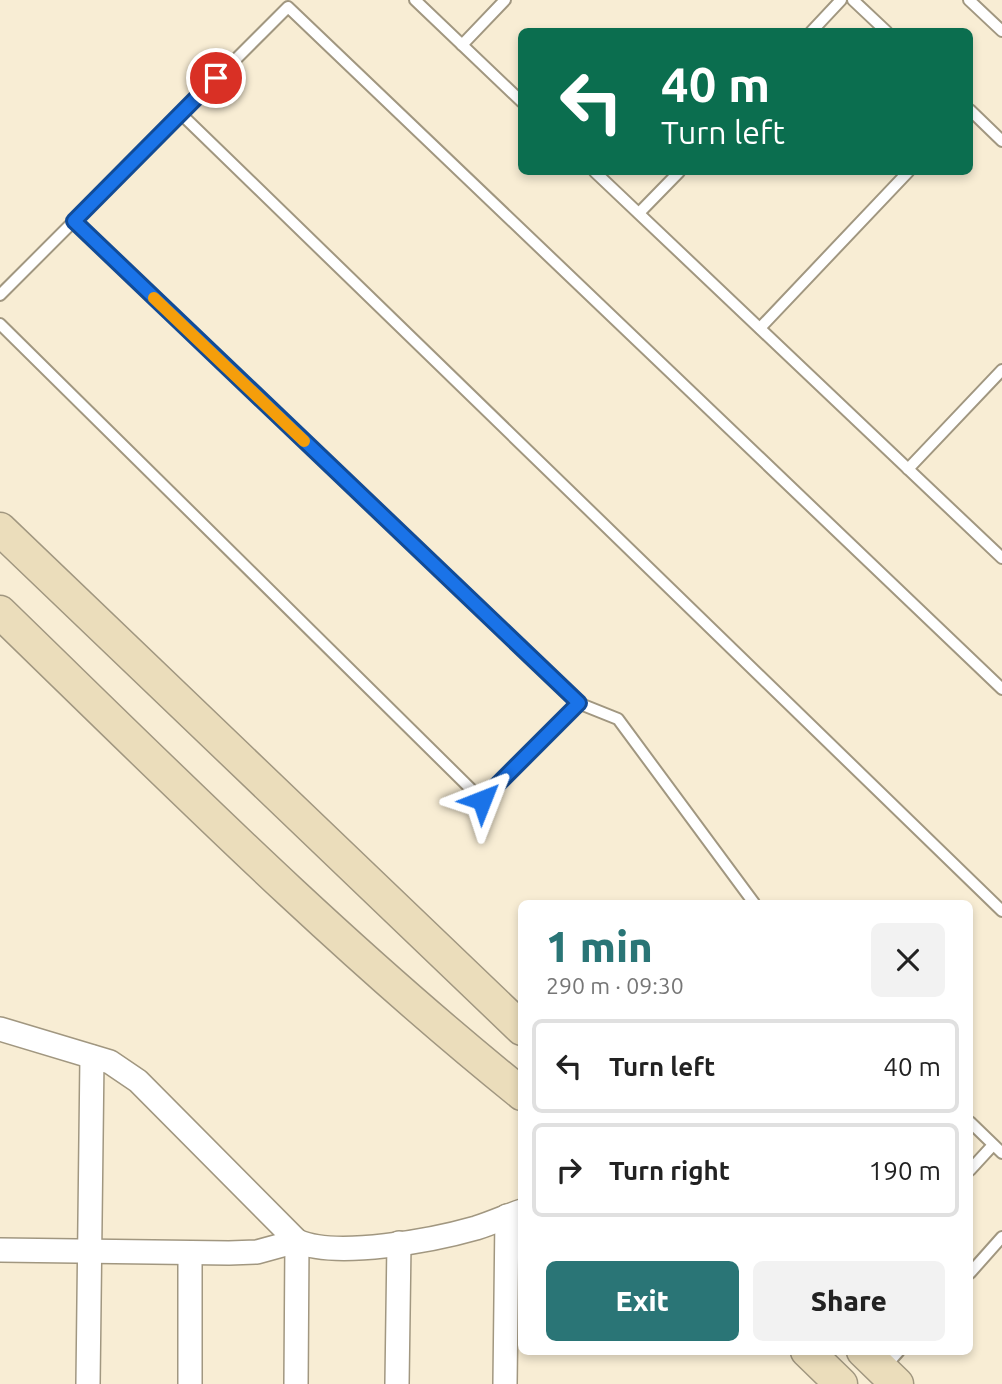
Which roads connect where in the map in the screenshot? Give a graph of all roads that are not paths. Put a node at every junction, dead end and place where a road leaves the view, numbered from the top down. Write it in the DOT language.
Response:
graph roads {
  1 [pos="415,0"];
  2 [pos="505,0"];
  3 [pos="841,0"];
  4 [pos="853,0"];
  5 [pos="969,0"];
  6 [pos="815,28"];
  7 [pos="883,28"];
  8 [pos="1002,31"];
  9 [pos="462,45"];
  10 [pos="518,98"];
  11 [pos="180,113"];
  12 [pos="973,113"];
  13 [pos="1002,141"];
  14 [pos="598,175"];
  15 [pos="675,175"];
  16 [pos="905,175"];
  17 [pos="639,213"];
  18 [pos="74,221"];
  19 [pos="0,295"];
  20 [pos="0,324"];
  21 [pos="760,328"];
  22 [pos="1002,370"];
  23 [pos="908,469"];
  24 [pos="0,528"];
  25 [pos="1002,558"];
  26 [pos="0,612"];
  27 [pos="1002,689"];
  28 [pos="579,703"];
  29 [pos="752,900"];
  30 [pos="1002,911"];
  31 [pos="518,1026"];
  32 [pos="0,1029"];
  33 [pos="92,1057"];
  34 [pos="518,1091"];
  35 [pos="973,1125"];
  36 [pos="993,1144"];
  37 [pos="1002,1153"];
  38 [pos="973,1167"];
  39 [pos="514,1213"];
  40 [pos="1002,1237"];
  41 [pos="297,1241"];
  42 [pos="399,1243"];
  43 [pos="0,1250"];
  44 [pos="89,1251"];
  45 [pos="190,1253"];
  46 [pos="973,1270"];
  47 [pos="811,1355"];
  48 [pos="88,1384"];
  49 [pos="190,1384"];
  50 [pos="296,1384"];
  51 [pos="397,1384"];
  52 [pos="505,1384"];
  53 [pos="841,1384"];
  1 -- 9 [label="lane"];
  2 -- 9 [label="lane"];
  3 -- 6 [label="lane"];
  4 -- 7 [label="lane"];
  5 -- 8 [label="lane"];
  9 -- 10 [label="lane"];
  11 -- 18 [label="lane"];
  11 -- 27 [label="lane"];
  11 -- 30 [label="lane"];
  12 -- 13 [label="lane"];
  14 -- 17 [label="lane"];
  15 -- 17 [label="lane"];
  16 -- 21 [label="lane"];
  17 -- 21 [label="lane"];
  18 -- 19 [label="lane"];
  18 -- 28 [label="lane"];
  20 -- 28 [label="lane"];
  21 -- 23 [label="lane"];
  22 -- 23 [label="lane"];
  23 -- 25 [label="lane"];
  24 -- 31 [label="main road"];
  26 -- 34 [label="main road"];
  28 -- 29 [label="lane"];
  32 -- 33 [label="street"];
  33 -- 41 [label="street"];
  33 -- 44 [label="street"];
  35 -- 36 [label="lane"];
  36 -- 37 [label="lane"];
  36 -- 38 [label="lane"];
  39 -- 42 [label="street"];
  39 -- 52 [label="street"];
  40 -- 46 [label="lane"];
  41 -- 42 [label="street"];
  41 -- 45 [label="street"];
  41 -- 50 [label="street"];
  42 -- 51 [label="street"];
  43 -- 44 [label="street"];
  44 -- 45 [label="street"];
  44 -- 48 [label="street"];
  45 -- 49 [label="street"];
  47 -- 53 [label="main road"];
}
